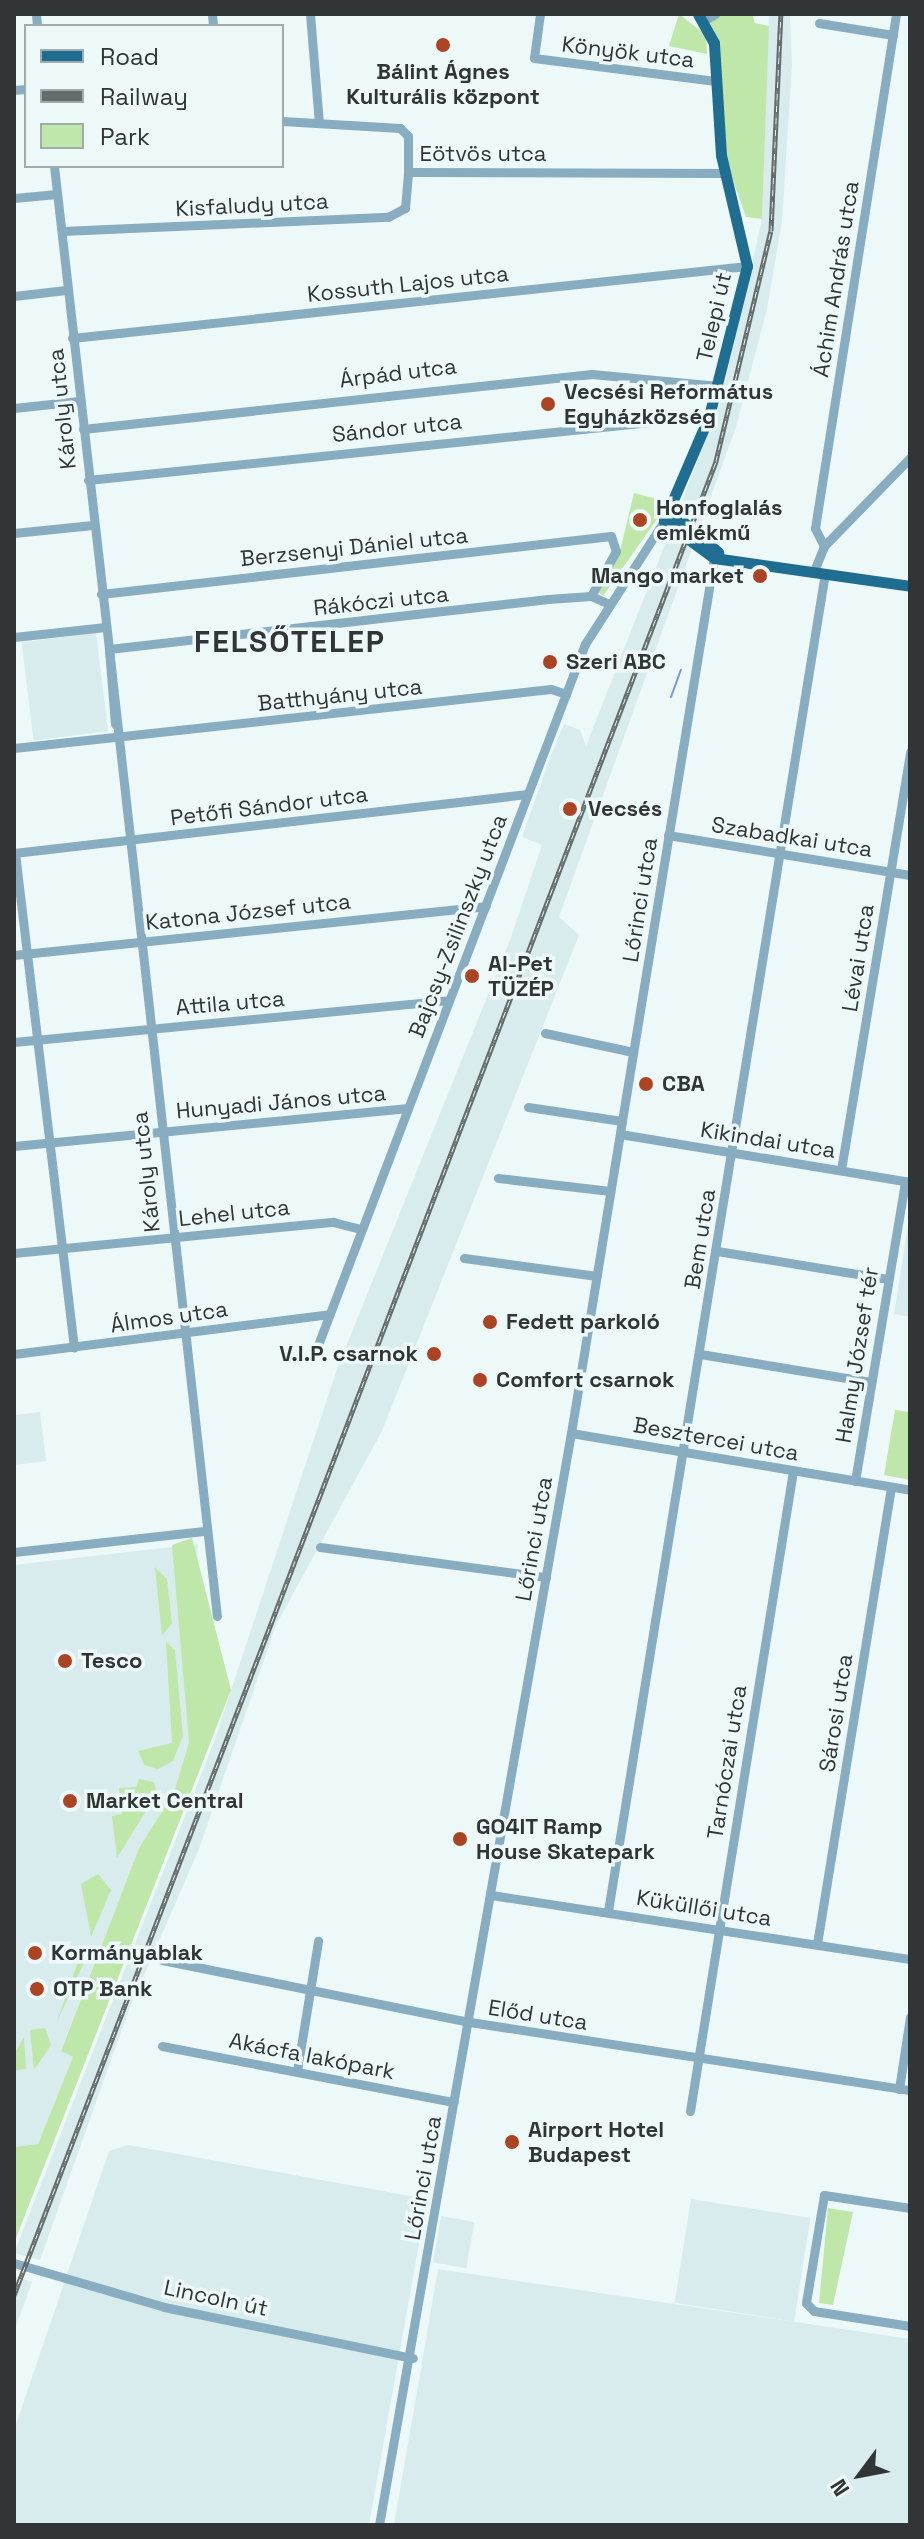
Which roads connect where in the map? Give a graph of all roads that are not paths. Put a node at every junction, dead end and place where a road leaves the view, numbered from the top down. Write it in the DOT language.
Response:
graph roads {
  1 [pos="310,14"];
  2 [pos="896,14"];
  3 [pos="706,16"];
  4 [pos="539,17"];
  5 [pos="819,23"];
  6 [pos="893,35"];
  7 [pos="716,81"];
  8 [pos="284,121"];
  9 [pos="319,123"];
  10 [pos="54,168"];
  11 [pos="408,172"];
  12 [pos="724,173"];
  13 [pos="57,194"];
  14 [pos="14,198"];
  15 [pos="62,231"];
  16 [pos="747,266"];
  17 [pos="66,290"];
  18 [pos="14,296"];
  19 [pos="72,338"];
  20 [pos="718,386"];
  21 [pos="79,401"];
  22 [pos="14,408"];
  23 [pos="709,416"];
  24 [pos="83,429"];
  25 [pos="910,458"];
  26 [pos="88,480"];
  27 [pos="681,488"];
  28 [pos="664,521"];
  29 [pos="682,521"];
  30 [pos="93,525"];
  31 [pos="14,533"];
  32 [pos="824,546"];
  33 [pos="714,558"];
  34 [pos="743,560"];
  35 [pos="820,572"];
  36 [pos="910,586"];
  37 [pos="101,594"];
  38 [pos="591,596"];
  39 [pos="607,603"];
  40 [pos="105,627"];
  41 [pos="14,637"];
  42 [pos="109,649"];
  43 [pos="566,694"];
  44 [pos="117,738"];
  45 [pos="14,748"];
  46 [pos="910,752"];
  47 [pos="528,794"];
  48 [pos="668,835"];
  49 [pos="128,841"];
  50 [pos="15,853"];
  51 [pos="780,854"];
  52 [pos="890,872"];
  53 [pos="910,875"];
  54 [pos="485,906"];
  55 [pos="137,943"];
  56 [pos="27,954"];
  57 [pos="14,955"];
  58 [pos="449,1000"];
  59 [pos="147,1028"];
  60 [pos="545,1033"];
  61 [pos="37,1039"];
  62 [pos="14,1042"];
  63 [pos="633,1052"];
  64 [pos="528,1107"];
  65 [pos="408,1108"];
  66 [pos="622,1121"];
  67 [pos="159,1130"];
  68 [pos="620,1134"];
  69 [pos="49,1142"];
  70 [pos="14,1146"];
  71 [pos="731,1151"];
  72 [pos="841,1170"];
  73 [pos="498,1178"];
  74 [pos="907,1181"];
  75 [pos="610,1191"];
  76 [pos="361,1229"];
  77 [pos="171,1237"];
  78 [pos="62,1248"];
  79 [pos="717,1251"];
  80 [pos="14,1253"];
  81 [pos="464,1258"];
  82 [pos="597,1276"];
  83 [pos="888,1279"];
  84 [pos="329,1314"];
  85 [pos="182,1334"];
  86 [pos="74,1347"];
  87 [pos="14,1354"];
  88 [pos="700,1354"];
  89 [pos="313,1358"];
  90 [pos="871,1382"];
  91 [pos="571,1433"];
  92 [pos="683,1452"];
  93 [pos="793,1471"];
  94 [pos="855,1481"];
  95 [pos="891,1487"];
  96 [pos="910,1490"];
  97 [pos="204,1531"];
  98 [pos="320,1547"];
  99 [pos="14,1552"];
  100 [pos="546,1577"];
  101 [pos="217,1616"];
  102 [pos="491,1895"];
  103 [pos="608,1911"];
  104 [pos="718,1930"];
  105 [pos="318,1941"];
  106 [pos="817,1944"];
  107 [pos="910,1959"];
  108 [pos="162,1960"];
  109 [pos="311,1988"];
  110 [pos="910,2017"];
  111 [pos="470,2022"];
  112 [pos="162,2046"];
  113 [pos="697,2059"];
  114 [pos="297,2071"];
  115 [pos="904,2089"];
  116 [pos="454,2102"];
  117 [pos="690,2111"];
  118 [pos="910,2208"];
  119 [pos="14,2263"];
  120 [pos="910,2326"];
  121 [pos="413,2358"];
  122 [pos="379,2525"];
  1 -- 9 [label="street"];
  2 -- 6 [label="street, Áchim András utca"];
  3 -- 7 [label="main road, Telepi út"];
  4 -- 7 [label="street, Könyök utca"];
  5 -- 6 [label="street"];
  6 -- 32 [label="street, Áchim András utca"];
  7 -- 12 [label="main road, Telepi út"];
  8 -- 9 [label="street, Eötvös utca"];
  9 -- 11 [label="street, Eötvös utca"];
  10 -- 13 [label="street, Károly utca"];
  11 -- 12 [label="street, Eötvös utca"];
  11 -- 15 [label="street, Kisfaludy utca"];
  12 -- 16 [label="main road, Telepi út"];
  13 -- 14 [label="street"];
  13 -- 15 [label="street, Károly utca"];
  15 -- 17 [label="street, Károly utca"];
  16 -- 19 [label="street, Kossuth Lajos utca"];
  16 -- 20 [label="main road, Telepi út"];
  17 -- 18 [label="street"];
  17 -- 19 [label="street, Károly utca"];
  19 -- 21 [label="street, Károly utca"];
  20 -- 23 [label="main road, Telepi út"];
  20 -- 24 [label="street, Árpád utca"];
  21 -- 22 [label="street"];
  21 -- 24 [label="street, Károly utca"];
  23 -- 26 [label="street, Sándor utca"];
  23 -- 27 [label="main road, Telepi út"];
  24 -- 26 [label="street, Károly utca"];
  25 -- 32 [label="street"];
  26 -- 30 [label="street, Károly utca"];
  27 -- 28 [label="main road, Telepi út"];
  27 -- 29 [label="main road"];
  28 -- 29 [label="main road"];
  28 -- 33 [label="main road"];
  28 -- 39 [label="street, Bajcsy-Zsilinszky utca"];
  29 -- 34 [label="main road"];
  30 -- 31 [label="street"];
  30 -- 37 [label="street, Károly utca"];
  32 -- 35 [label="street, Bem utca"];
  33 -- 34 [label="main road"];
  33 -- 48 [label="street, Lőrinci utca"];
  34 -- 35 [label="main road"];
  35 -- 36 [label="main road"];
  35 -- 51 [label="street, Bem utca"];
  37 -- 38 [label="street, Berzsenyi Dániel utca"];
  37 -- 40 [label="street, Károly utca"];
  38 -- 39 [label="street, Rákóczi utca"];
  38 -- 42 [label="street, Rákóczi utca"];
  39 -- 43 [label="street, Bajcsy-Zsilinszky utca"];
  40 -- 41 [label="street"];
  40 -- 42 [label="street, Károly utca"];
  42 -- 44 [label="street, Károly utca"];
  43 -- 44 [label="street, Batthyány utca"];
  43 -- 47 [label="street, Bajcsy-Zsilinszky utca"];
  44 -- 45 [label="street, Batthyány utca"];
  44 -- 49 [label="street, Károly utca"];
  46 -- 52 [label="street, Lévai utca"];
  47 -- 49 [label="street, Petőfi Sándor utca"];
  47 -- 54 [label="street, Bajcsy-Zsilinszky utca"];
  48 -- 51 [label="street, Szabadkai utca"];
  48 -- 63 [label="street, Lőrinci utca"];
  49 -- 50 [label="street, Petőfi Sándor utca"];
  49 -- 55 [label="street, Károly utca"];
  50 -- 56 [label="street"];
  51 -- 52 [label="street, Szabadkai utca"];
  51 -- 71 [label="street, Bem utca"];
  52 -- 53 [label="street, Szabadkai utca"];
  52 -- 72 [label="street, Lévai utca"];
  54 -- 55 [label="street, Katona József utca"];
  54 -- 58 [label="street, Bajcsy-Zsilinszky utca"];
  55 -- 56 [label="street, Katona József utca"];
  55 -- 59 [label="street, Károly utca"];
  56 -- 57 [label="street, Katona József utca"];
  56 -- 61 [label="street"];
  58 -- 59 [label="street, Attila utca"];
  58 -- 65 [label="street, Bajcsy-Zsilinszky utca"];
  59 -- 61 [label="street, Attila utca"];
  59 -- 67 [label="street, Károly utca"];
  60 -- 63 [label="street"];
  61 -- 62 [label="street, Attila utca"];
  61 -- 69 [label="street"];
  63 -- 66 [label="street, Lőrinci utca"];
  64 -- 66 [label="street"];
  65 -- 67 [label="street, Hunyadi János utca"];
  65 -- 76 [label="street, Bajcsy-Zsilinszky utca"];
  66 -- 68 [label="street, Lőrinci utca"];
  67 -- 69 [label="street, Hunyadi János utca"];
  67 -- 77 [label="street, Károly utca"];
  68 -- 71 [label="street, Kikindai utca"];
  68 -- 75 [label="street, Lőrinci utca"];
  69 -- 70 [label="street, Hunyadi János utca"];
  69 -- 78 [label="street"];
  71 -- 72 [label="street, Kikindai utca"];
  71 -- 79 [label="street, Bem utca"];
  72 -- 74 [label="street, Kikindai utca"];
  73 -- 75 [label="street"];
  74 -- 83 [label="street, Halmy József tér"];
  75 -- 82 [label="street, Lőrinci utca"];
  76 -- 77 [label="street, Lehel utca"];
  76 -- 84 [label="street, Bajcsy-Zsilinszky utca"];
  77 -- 78 [label="street, Lehel utca"];
  77 -- 85 [label="street, Károly utca"];
  78 -- 80 [label="street, Lehel utca"];
  78 -- 86 [label="street"];
  79 -- 83 [label="street"];
  79 -- 88 [label="street, Bem utca"];
  81 -- 82 [label="street"];
  82 -- 91 [label="street, Lőrinci utca"];
  83 -- 90 [label="street, Halmy József tér"];
  84 -- 85 [label="street, Álmos utca"];
  84 -- 89 [label="street, Bajcsy-Zsilinszky utca"];
  85 -- 86 [label="street, Álmos utca"];
  85 -- 97 [label="street, Károly utca"];
  86 -- 87 [label="street, Álmos utca"];
  88 -- 90 [label="street"];
  88 -- 92 [label="street, Bem utca"];
  90 -- 94 [label="street, Halmy József tér"];
  91 -- 92 [label="street, Besztercei utca"];
  91 -- 100 [label="street, Lőrinci utca"];
  92 -- 93 [label="street, Besztercei utca"];
  92 -- 103 [label="street, Bem utca"];
  93 -- 94 [label="street, Besztercei utca"];
  93 -- 104 [label="street, Tarnóczai utca"];
  94 -- 95 [label="street"];
  95 -- 96 [label="street"];
  95 -- 106 [label="street, Sárosi utca"];
  97 -- 99 [label="street"];
  97 -- 101 [label="street, Károly utca"];
  98 -- 100 [label="street"];
  100 -- 102 [label="street, Lőrinci utca"];
  102 -- 103 [label="street, Küküllői utca"];
  102 -- 111 [label="street, Lőrinci utca"];
  103 -- 104 [label="street, Küküllői utca"];
  104 -- 106 [label="street, Küküllői utca"];
  104 -- 113 [label="street, Tarnóczai utca"];
  105 -- 109 [label="street"];
  106 -- 107 [label="street, Küküllői utca"];
  108 -- 109 [label="street, Előd utca"];
  109 -- 111 [label="street, Előd utca"];
  109 -- 114 [label="street"];
  110 -- 115 [label="street"];
  111 -- 113 [label="street, Előd utca"];
  111 -- 116 [label="street, Lőrinci utca"];
  112 -- 114 [label="street, Akácfa lakópark"];
  113 -- 115 [label="street, Előd utca"];
  113 -- 117 [label="street, Tarnóczai utca"];
  114 -- 116 [label="street, Akácfa lakópark"];
  116 -- 121 [label="street, Lőrinci utca"];
  118 -- 120 [label="street"];
  119 -- 121 [label="street, Lincoln út"];
  121 -- 122 [label="street, Lőrinci utca"];
}
